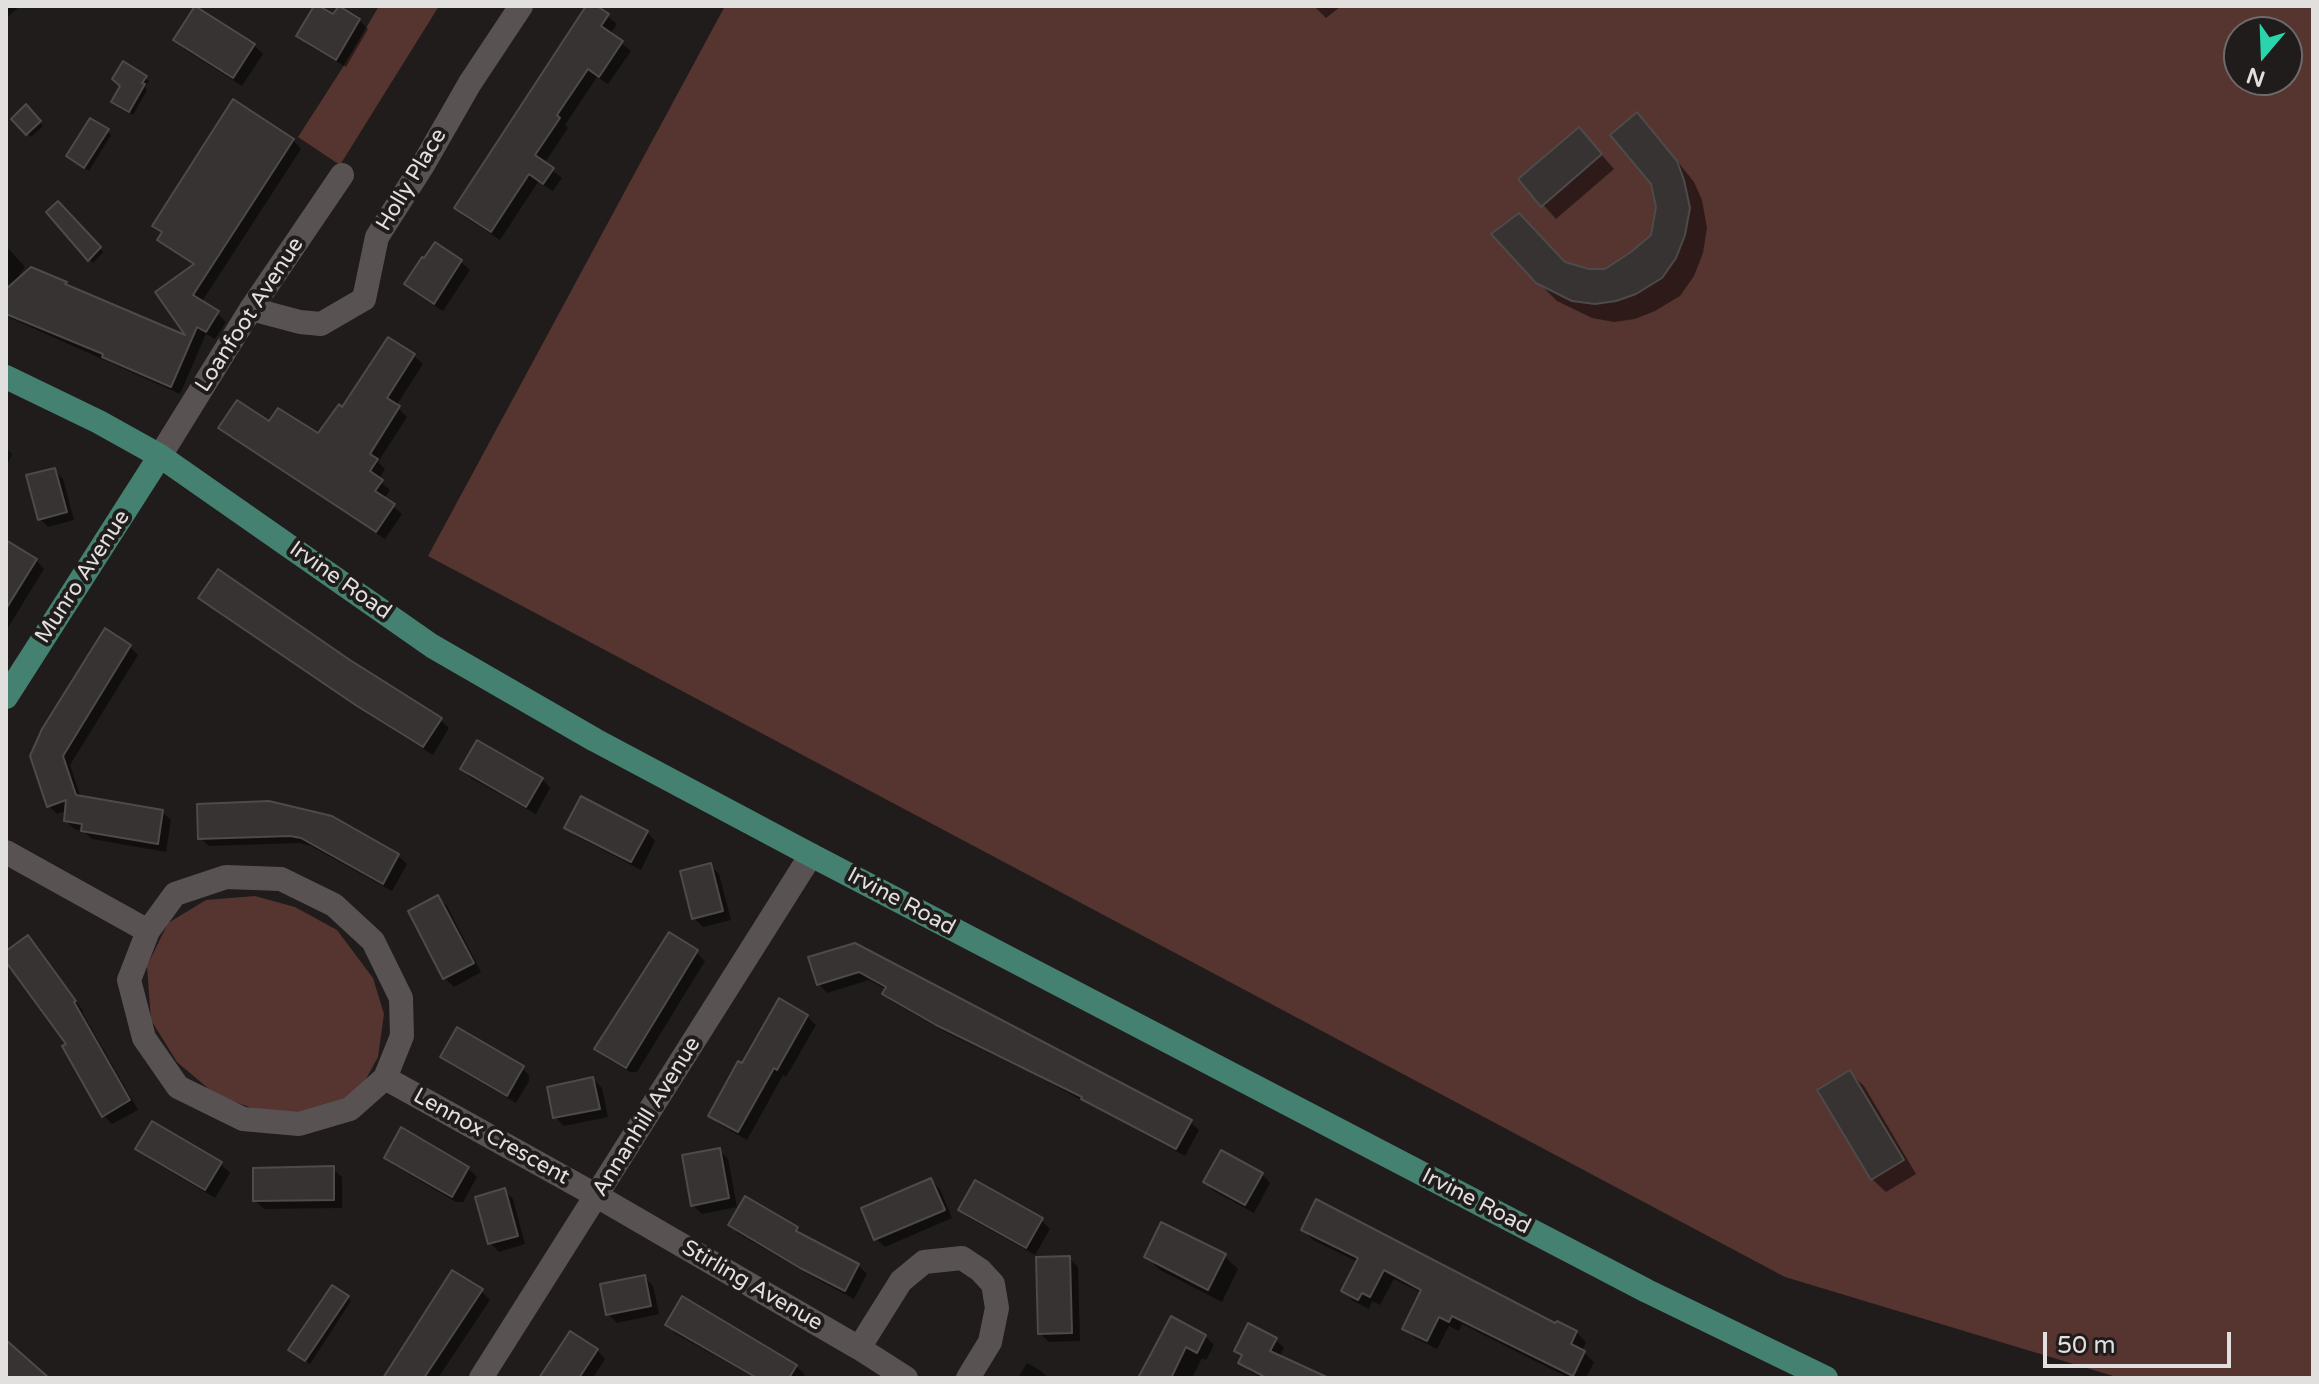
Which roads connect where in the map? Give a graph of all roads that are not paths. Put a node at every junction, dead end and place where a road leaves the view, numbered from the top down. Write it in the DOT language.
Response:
graph roads {
  1 [pos="521,6"];
  2 [pos="342,175"];
  3 [pos="251,309"];
  4 [pos="6,377"];
  5 [pos="160,456"];
  6 [pos="6,697"];
  7 [pos="6,852"];
  8 [pos="811,855"];
  9 [pos="148,931"];
  10 [pos="385,1078"];
  11 [pos="597,1196"];
  12 [pos="859,1348"];
  13 [pos="481,1378"];
  14 [pos="906,1378"];
  15 [pos="968,1378"];
  16 [pos="1826,1378"];
  1 -- 3 [label="street, Holly Place"];
  2 -- 3 [label="street, Loanfoot Avenue"];
  3 -- 5 [label="street, Loanfoot Avenue"];
  4 -- 5 [label="main road, Irvine Road"];
  5 -- 6 [label="main road, Munro Avenue"];
  5 -- 8 [label="main road, Irvine Road"];
  7 -- 9 [label="street"];
  8 -- 11 [label="street, Annanhill Avenue"];
  8 -- 16 [label="main road, Irvine Road"];
  9 -- 10 [label="street"];
  9 -- 10 [label="street"];
  10 -- 11 [label="street, Lennox Crescent"];
  11 -- 12 [label="street, Stirling Avenue"];
  11 -- 13 [label="street, Annanhill Avenue"];
  12 -- 14 [label="street, Stirling Avenue"];
  12 -- 15 [label="street"];
}
